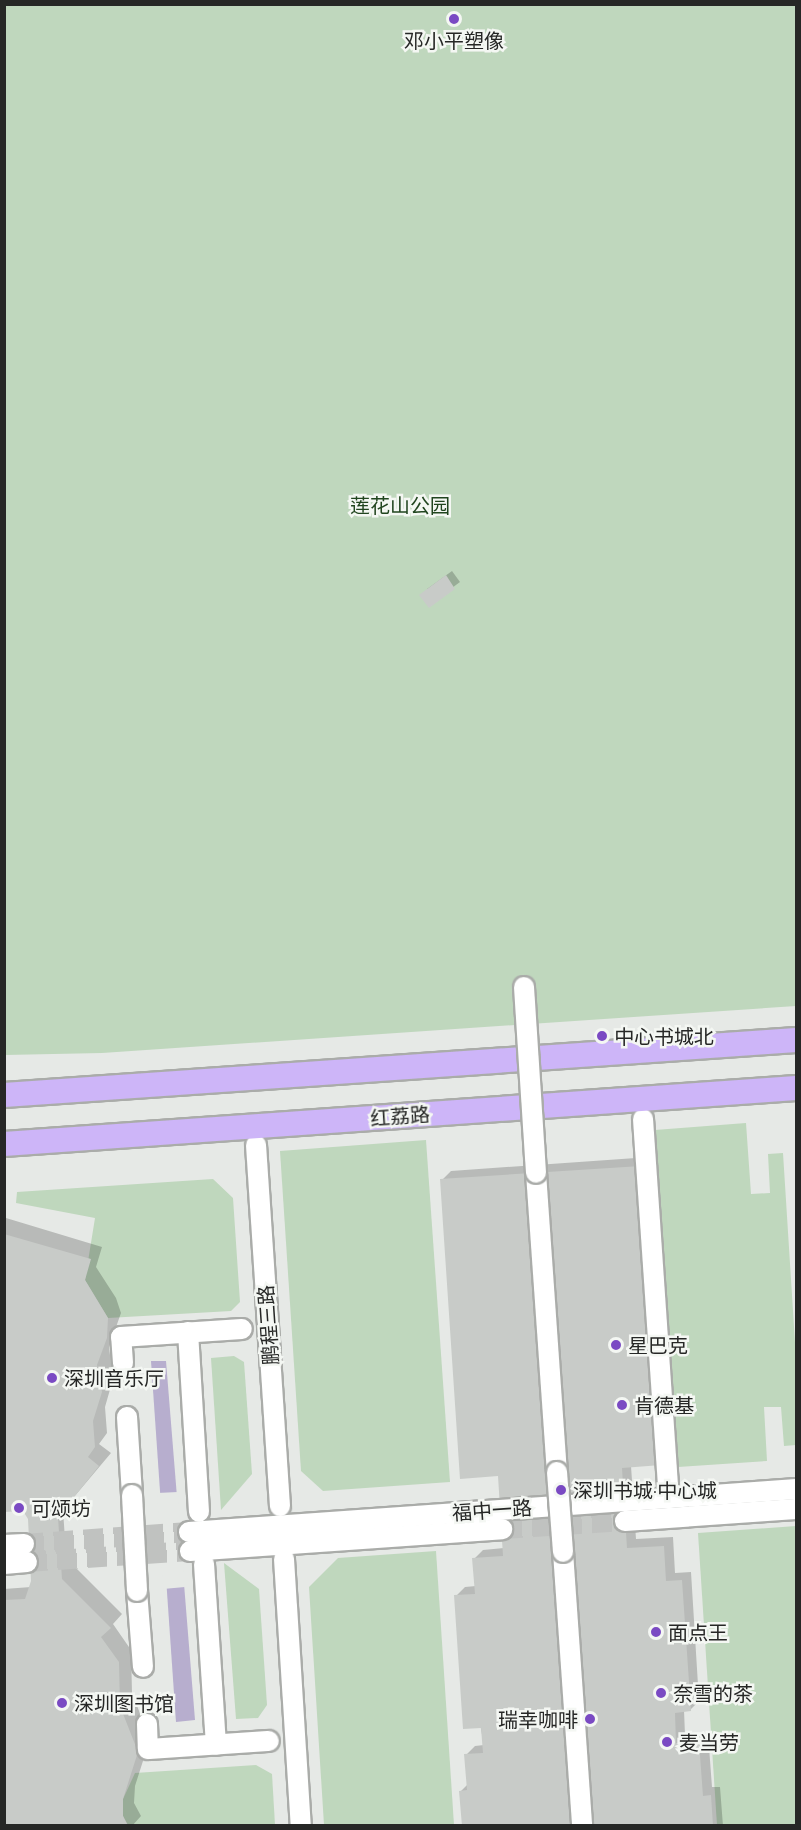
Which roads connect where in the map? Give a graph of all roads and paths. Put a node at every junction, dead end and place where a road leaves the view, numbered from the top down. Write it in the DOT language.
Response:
graph roads {
  1 [pos="524,987"];
  2 [pos="796,1040"];
  3 [pos="796,1088"];
  4 [pos="4,1095"];
  5 [pos="643,1119"];
  6 [pos="4,1144"];
  7 [pos="256,1144"];
  8 [pos="242,1329"];
  9 [pos="188,1332"];
  10 [pos="123,1363"];
  11 [pos="127,1417"];
  12 [pos="796,1489"];
  13 [pos="669,1498"];
  14 [pos="280,1506"];
  15 [pos="796,1509"];
  16 [pos="199,1512"];
  17 [pos="625,1521"];
  18 [pos="502,1529"];
  19 [pos="194,1549"];
  20 [pos="18,1550"];
  21 [pos="284,1559"];
  22 [pos="4,1564"];
  23 [pos="143,1667"];
  24 [pos="147,1724"];
  25 [pos="269,1741"];
  26 [pos="216,1745"];
  27 [pos="301,1826"];
  28 [pos="582,1826"];
  1 -- 28 [label="street, bridge"];
  2 -- 4 [label="main road"];
  3 -- 6 [label="main road, 红荔路"];
  5 -- 13 [label="street"];
  7 -- 14 [label="street, 鹏程三路"];
  8 -- 9 [label="street"];
  9 -- 10 [label="street"];
  9 -- 16 [label="street"];
  11 -- 23 [label="street, bridge"];
  12 -- 13 [label="street, 福中一路"];
  13 -- 19 [label="street, 福中一路"];
  15 -- 17 [label="street"];
  18 -- 19 [label="street, 福中一路"];
  19 -- 26 [label="street"];
  20 -- 22 [label="street"];
  21 -- 27 [label="street"];
  24 -- 26 [label="street"];
  25 -- 26 [label="street"];
}
